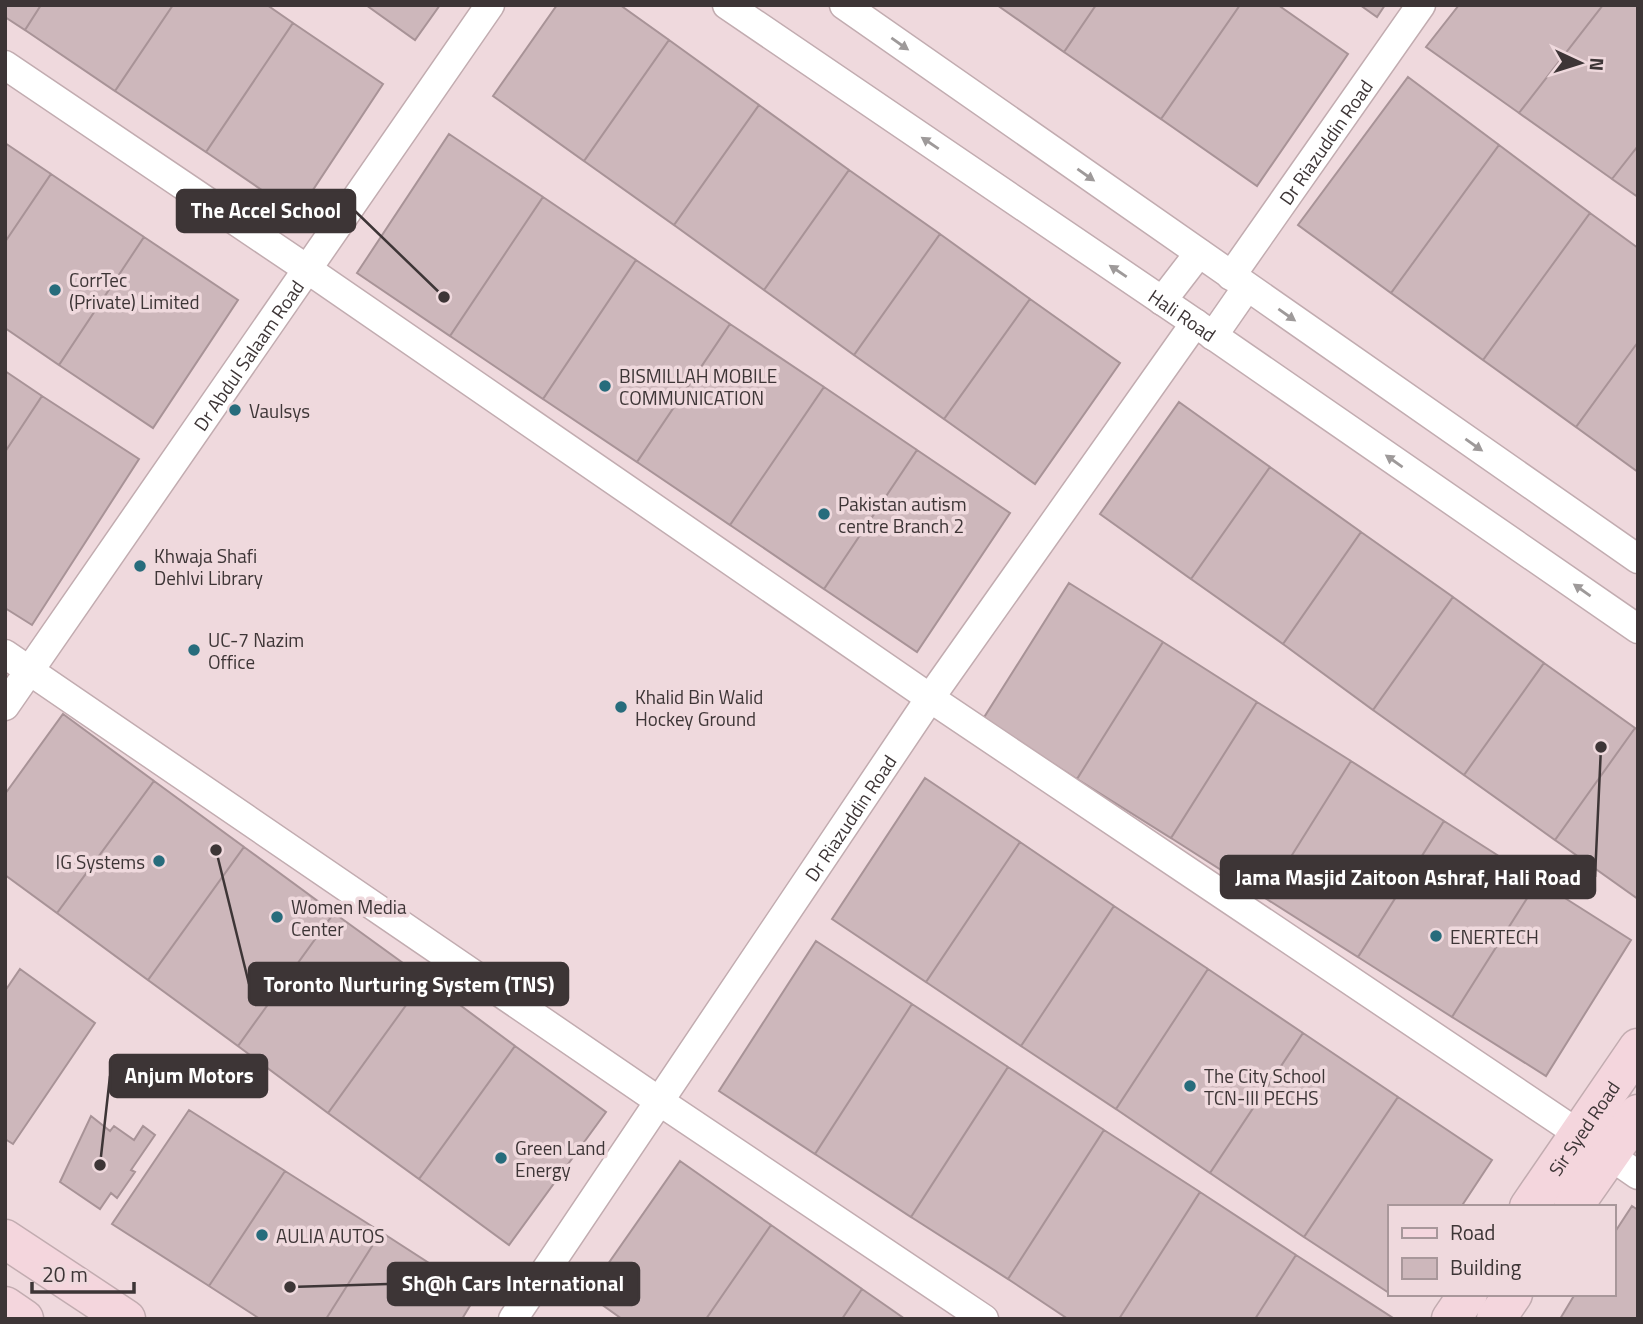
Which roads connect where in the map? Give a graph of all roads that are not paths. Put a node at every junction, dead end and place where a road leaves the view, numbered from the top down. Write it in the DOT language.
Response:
graph roads {
  1 [pos="490,5"];
  2 [pos="727,5"];
  3 [pos="844,5"];
  4 [pos="1421,5"];
  5 [pos="5,65"];
  6 [pos="1199,253"];
  7 [pos="307,269"];
  8 [pos="1239,281"];
  9 [pos="1162,301"];
  10 [pos="1204,330"];
  11 [pos="1638,559"];
  12 [pos="1638,629"];
  13 [pos="5,654"];
  14 [pos="30,670"];
  15 [pos="930,698"];
  16 [pos="5,706"];
  17 [pos="1638,1048"];
  18 [pos="659,1101"];
  19 [pos="1638,1114"];
  20 [pos="1608,1155"];
  21 [pos="1532,1205"];
  22 [pos="1574,1205"];
  23 [pos="5,1239"];
  24 [pos="1467,1296"];
  25 [pos="1512,1296"];
  26 [pos="5,1306"];
  27 [pos="24,1319"];
  28 [pos="126,1319"];
  29 [pos="513,1319"];
  30 [pos="984,1319"];
  31 [pos="1451,1319"];
  32 [pos="1496,1319"];
  1 -- 7 [label="street, Dr Abdul Salaam Road"];
  9 -- 2 [label="street, Hali Road, one-way"];
  3 -- 6 [label="street, one-way"];
  4 -- 8 [label="street, Dr Riazuddin Road"];
  5 -- 7 [label="street"];
  6 -- 8 [label="street"];
  6 -- 9 [label="street"];
  7 -- 14 [label="street, Dr Abdul Salaam Road"];
  7 -- 15 [label="street"];
  8 -- 10 [label="street, Dr Riazuddin Road"];
  8 -- 11 [label="street, one-way"];
  9 -- 10 [label="street, Hali Road"];
  12 -- 10 [label="street, Hali Road, one-way"];
  10 -- 15 [label="street, Dr Riazuddin Road"];
  13 -- 14 [label="street"];
  14 -- 16 [label="street, Dr Abdul Salaam Road"];
  14 -- 18 [label="street"];
  15 -- 18 [label="street, Dr Riazuddin Road"];
  15 -- 20 [label="street"];
  17 -- 20 [label="main road, Sir Syed Road"];
  18 -- 29 [label="street, Dr Riazuddin Road"];
  18 -- 30 [label="street"];
  19 -- 20 [label="main road, Sir Syed Road"];
  20 -- 21 [label="main road, Sir Syed Road"];
  20 -- 22 [label="main road, Sir Syed Road"];
  23 -- 28 [label="main road"];
  24 -- 31 [label="main road"];
  25 -- 32 [label="main road"];
  26 -- 27 [label="main road"];
}
